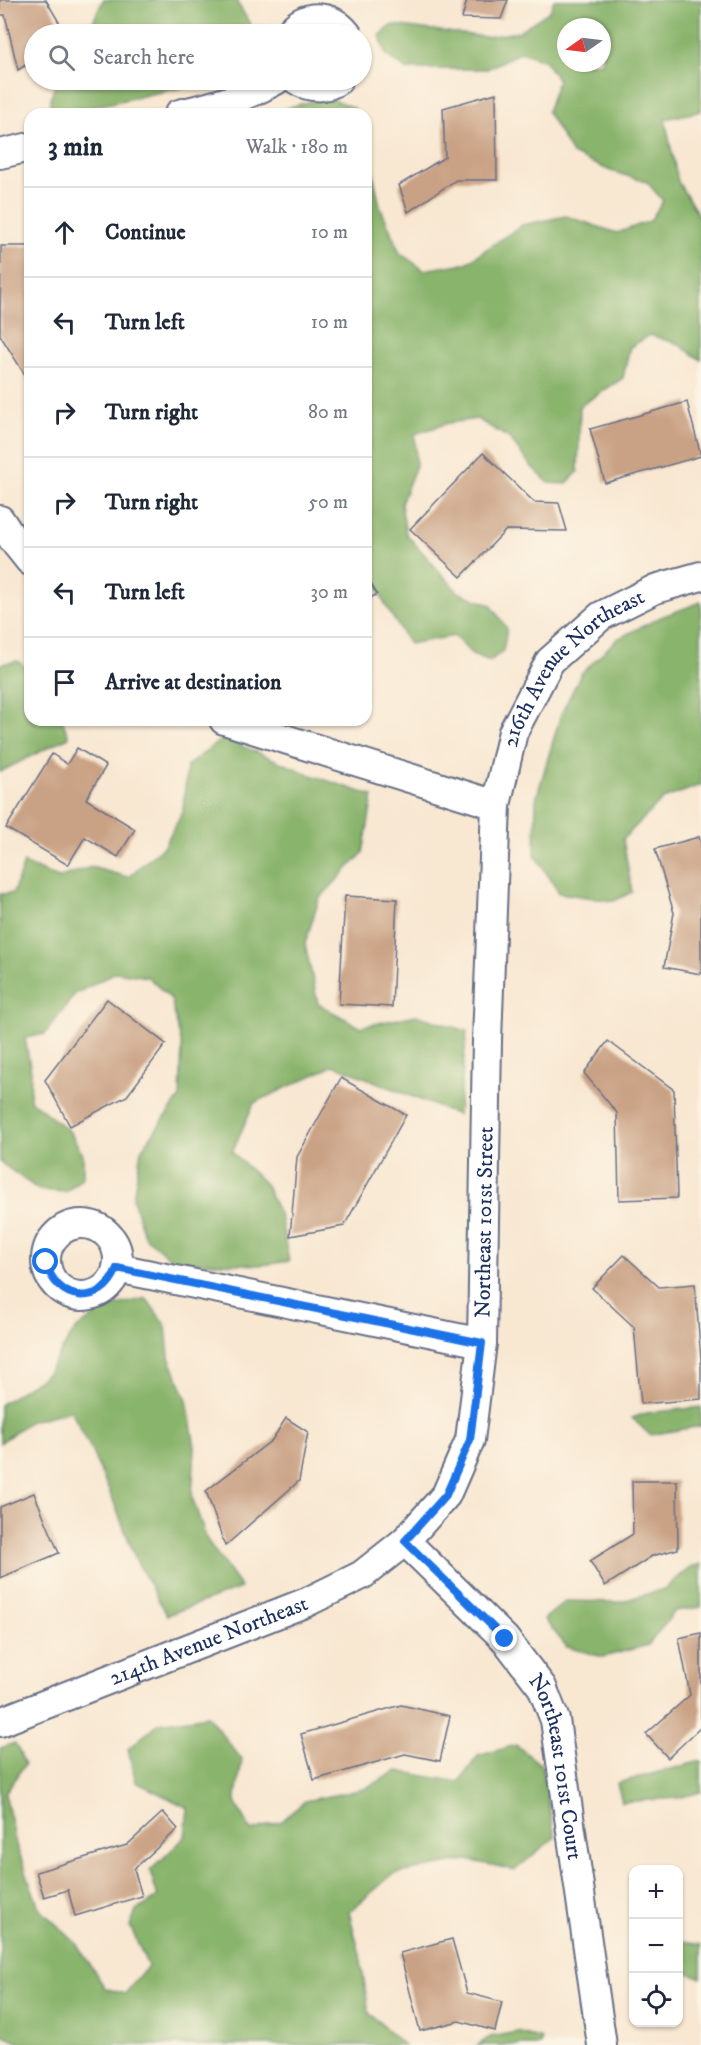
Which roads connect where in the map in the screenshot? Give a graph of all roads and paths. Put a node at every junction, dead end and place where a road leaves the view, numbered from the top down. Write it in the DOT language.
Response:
graph roads {
  1 [pos="299,24"];
  2 [pos="337,24"];
  3 [pos="257,90"];
  4 [pos="207,108"];
  5 [pos="24,148"];
  6 [pos="0,154"];
  7 [pos="0,520"];
  8 [pos="24,554"];
  9 [pos="701,576"];
  10 [pos="243,726"];
  11 [pos="496,805"];
  12 [pos="494,884"];
  13 [pos="117,1268"];
  14 [pos="482,1343"];
  15 [pos="405,1541"];
  16 [pos="0,1722"];
  17 [pos="602,2045"];
  1 -- 2 [label="street"];
  3 -- 4 [label="street"];
  5 -- 6 [label="street"];
  7 -- 8 [label="street"];
  9 -- 11 [label="street, 216th Avenue Northeast"];
  10 -- 11 [label="street"];
  11 -- 12 [label="street, 216th Avenue Northeast"];
  12 -- 14 [label="street, Northeast 101st Street"];
  13 -- 14 [label="street"];
  14 -- 15 [label="street, Northeast 101st Street"];
  15 -- 16 [label="street, 214th Avenue Northeast"];
  15 -- 17 [label="street, Northeast 101st Court"];
}
